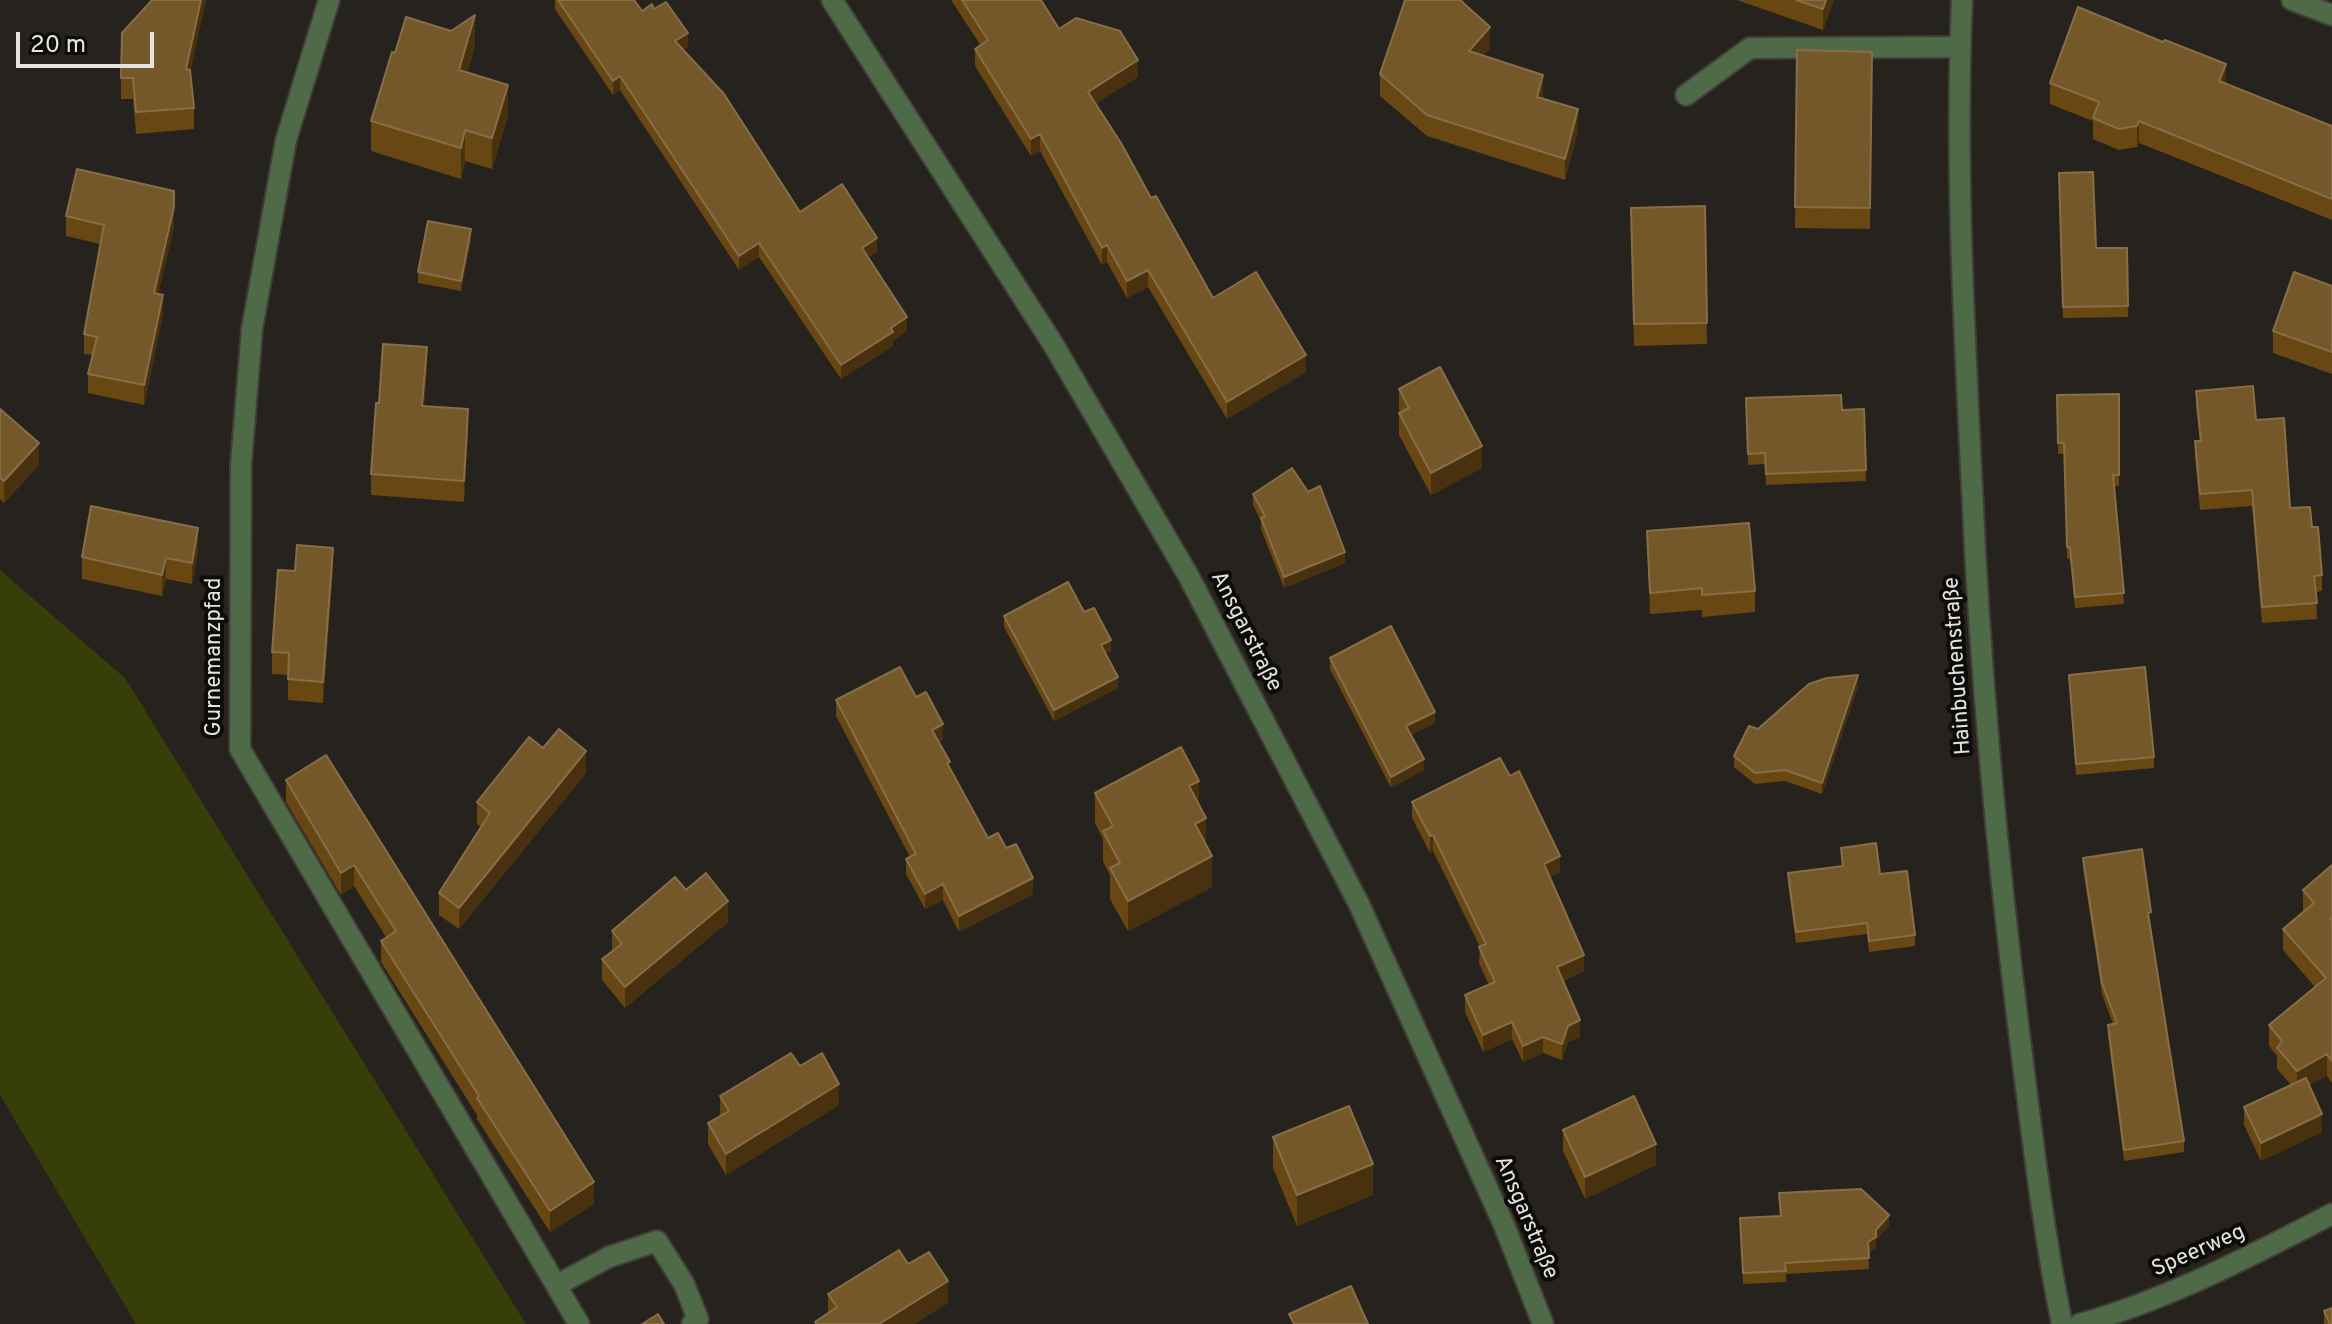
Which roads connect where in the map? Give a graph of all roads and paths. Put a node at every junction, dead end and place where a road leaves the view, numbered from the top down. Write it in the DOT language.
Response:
graph roads {
  1 [pos="329,0"];
  2 [pos="832,0"];
  3 [pos="1962,0"];
  4 [pos="2292,0"];
  5 [pos="2332,15"];
  6 [pos="1960,47"];
  7 [pos="1686,95"];
  8 [pos="2332,1214"];
  9 [pos="557,1285"];
  10 [pos="579,1324"];
  11 [pos="692,1324"];
  12 [pos="1543,1324"];
  13 [pos="2062,1324"];
  14 [pos="2080,1324"];
  1 -- 9 [label="street, Gurnemanzpfad"];
  2 -- 12 [label="street, Ansgarstraße"];
  3 -- 6 [label="street, Hainbuchenstraße"];
  4 -- 5 [label="street"];
  6 -- 7 [label="street"];
  6 -- 13 [label="street, Hainbuchenstraße"];
  8 -- 14 [label="street, Speerweg"];
  9 -- 10 [label="street, Gurnemanzpfad"];
  9 -- 11 [label="street"];
}
